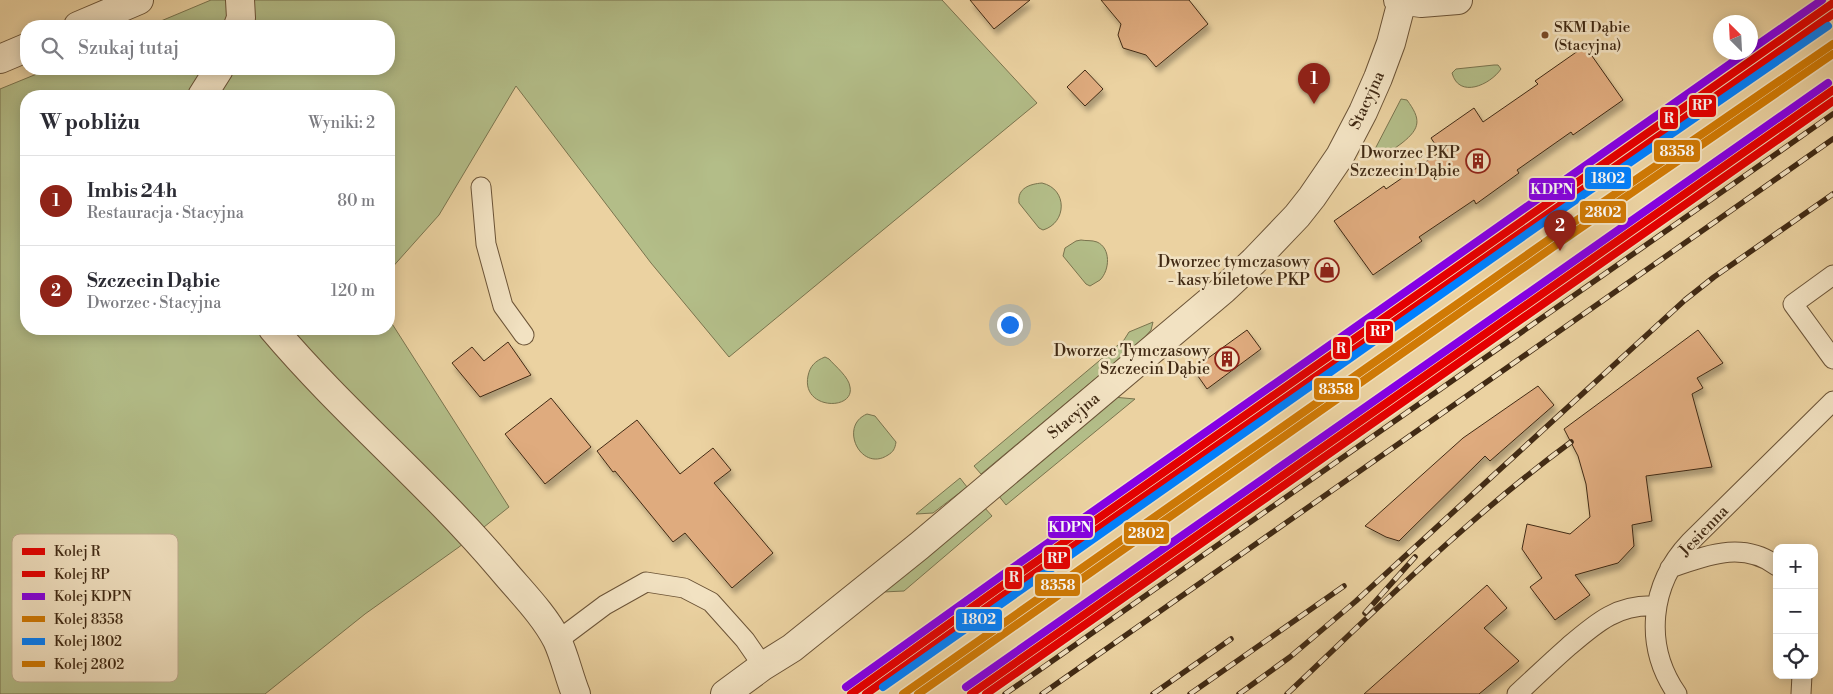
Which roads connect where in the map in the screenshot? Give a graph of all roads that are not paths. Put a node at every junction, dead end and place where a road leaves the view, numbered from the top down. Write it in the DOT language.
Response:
graph roads {
  1 [pos="139,0"];
  2 [pos="240,0"];
  3 [pos="1458,0"];
  4 [pos="1400,1"];
  5 [pos="92,20"];
  6 [pos="240,20"];
  7 [pos="20,51"];
  8 [pos="0,59"];
  9 [pos="215,75"];
  10 [pos="206,90"];
  11 [pos="481,187"];
  12 [pos="1833,275"];
  13 [pos="278,335"];
  14 [pos="524,335"];
  15 [pos="1833,359"];
  16 [pos="1833,401"];
  17 [pos="1773,564"];
  18 [pos="1670,568"];
  19 [pos="1656,606"];
  20 [pos="557,641"];
  21 [pos="763,666"];
  22 [pos="1802,679"];
  23 [pos="576,694"];
  24 [pos="725,694"];
  25 [pos="1516,694"];
  26 [pos="1677,694"];
  27 [pos="1801,694"];
  1 -- 5 [label="street"];
  2 -- 6 [label="street"];
  3 -- 4 [label="street, Stacyjna"];
  4 -- 21 [label="street, Stacyjna"];
  7 -- 8 [label="street"];
  9 -- 10 [label="street"];
  11 -- 14 [label="lane"];
  12 -- 15 [label="lane"];
  13 -- 20 [label="street"];
  16 -- 18 [label="lane, Jesienna"];
  17 -- 18 [label="lane"];
  18 -- 19 [label="lane, Jesienna"];
  19 -- 25 [label="lane"];
  19 -- 26 [label="lane, Jesienna"];
  20 -- 21 [label="lane"];
  20 -- 23 [label="street"];
  21 -- 24 [label="street, Stacyjna"];
  22 -- 27 [label="lane"];
}
